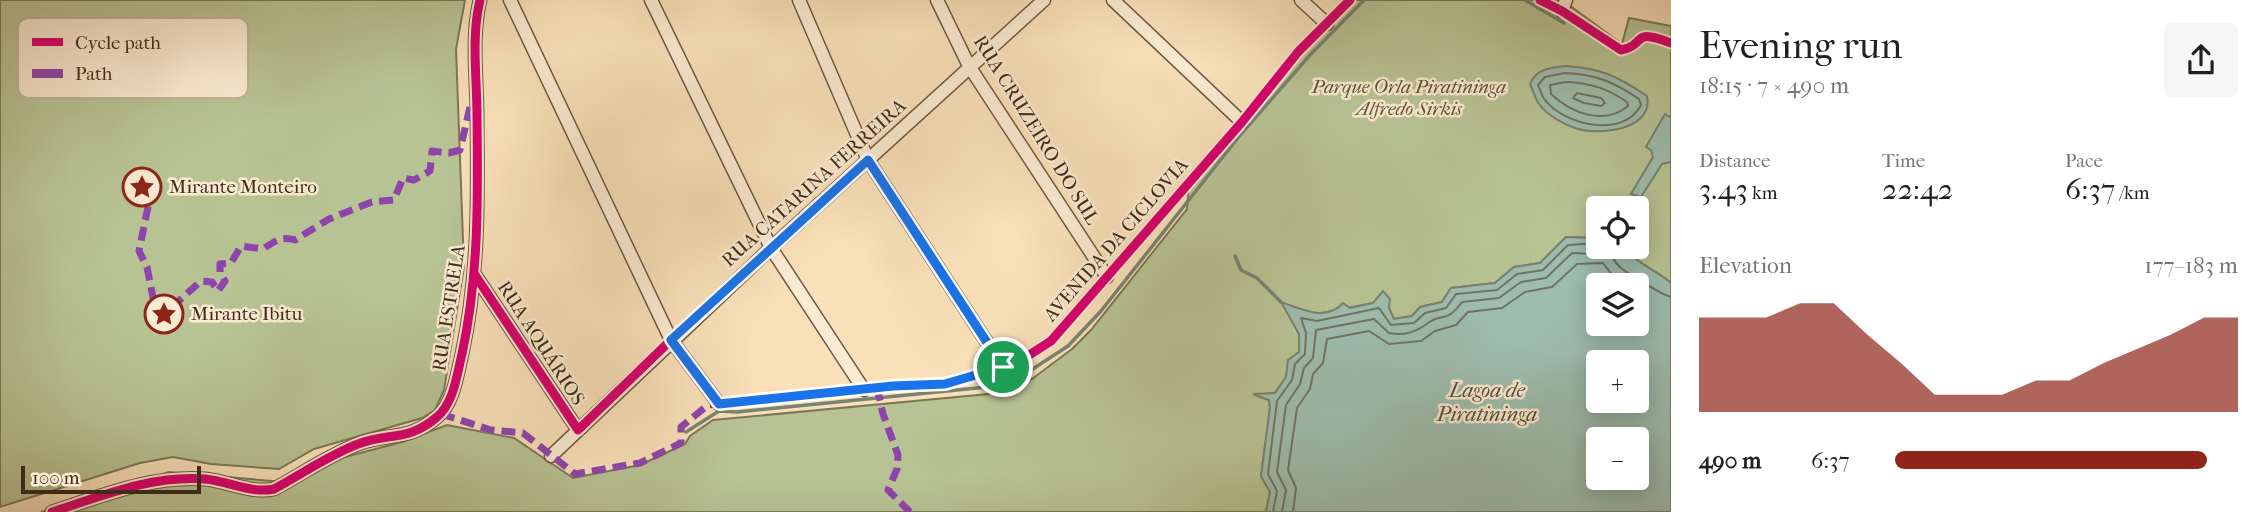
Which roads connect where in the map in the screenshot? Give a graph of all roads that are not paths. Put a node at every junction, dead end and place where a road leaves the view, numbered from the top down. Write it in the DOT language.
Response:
graph roads {
  1 [pos="480,0"];
  2 [pos="510,0"];
  3 [pos="651,0"];
  4 [pos="799,0"];
  5 [pos="937,0"];
  6 [pos="1044,0"];
  7 [pos="1113,0"];
  8 [pos="1301,0"];
  9 [pos="1327,24"];
  10 [pos="969,66"];
  11 [pos="1241,122"];
  12 [pos="868,160"];
  13 [pos="771,248"];
  14 [pos="475,275"];
  15 [pos="1107,277"];
  16 [pos="671,340"];
  17 [pos="1003,367"];
  18 [pos="864,390"];
  19 [pos="719,404"];
  20 [pos="578,430"];
  21 [pos="551,456"];
  22 [pos="52,512"];
  1 -- 14 [label="street, RUA ESTRELA"];
  2 -- 16 [label="street"];
  3 -- 13 [label="street"];
  4 -- 12 [label="street"];
  5 -- 10 [label="street, RUA CRUZEIRO DO SUL"];
  6 -- 10 [label="street, RUA CATARINA FERREIRA"];
  7 -- 11 [label="street"];
  8 -- 9 [label="street"];
  10 -- 12 [label="street, RUA CATARINA FERREIRA"];
  10 -- 15 [label="street, RUA CRUZEIRO DO SUL"];
  12 -- 13 [label="street, RUA CATARINA FERREIRA"];
  12 -- 17 [label="street"];
  13 -- 16 [label="street, RUA CATARINA FERREIRA"];
  13 -- 18 [label="street"];
  14 -- 20 [label="street, RUA AQUÁRIOS"];
  14 -- 22 [label="street, RUA ESTRELA"];
  16 -- 19 [label="street"];
  16 -- 20 [label="street, RUA CATARINA FERREIRA"];
  20 -- 21 [label="street, RUA CATARINA FERREIRA"];
}
